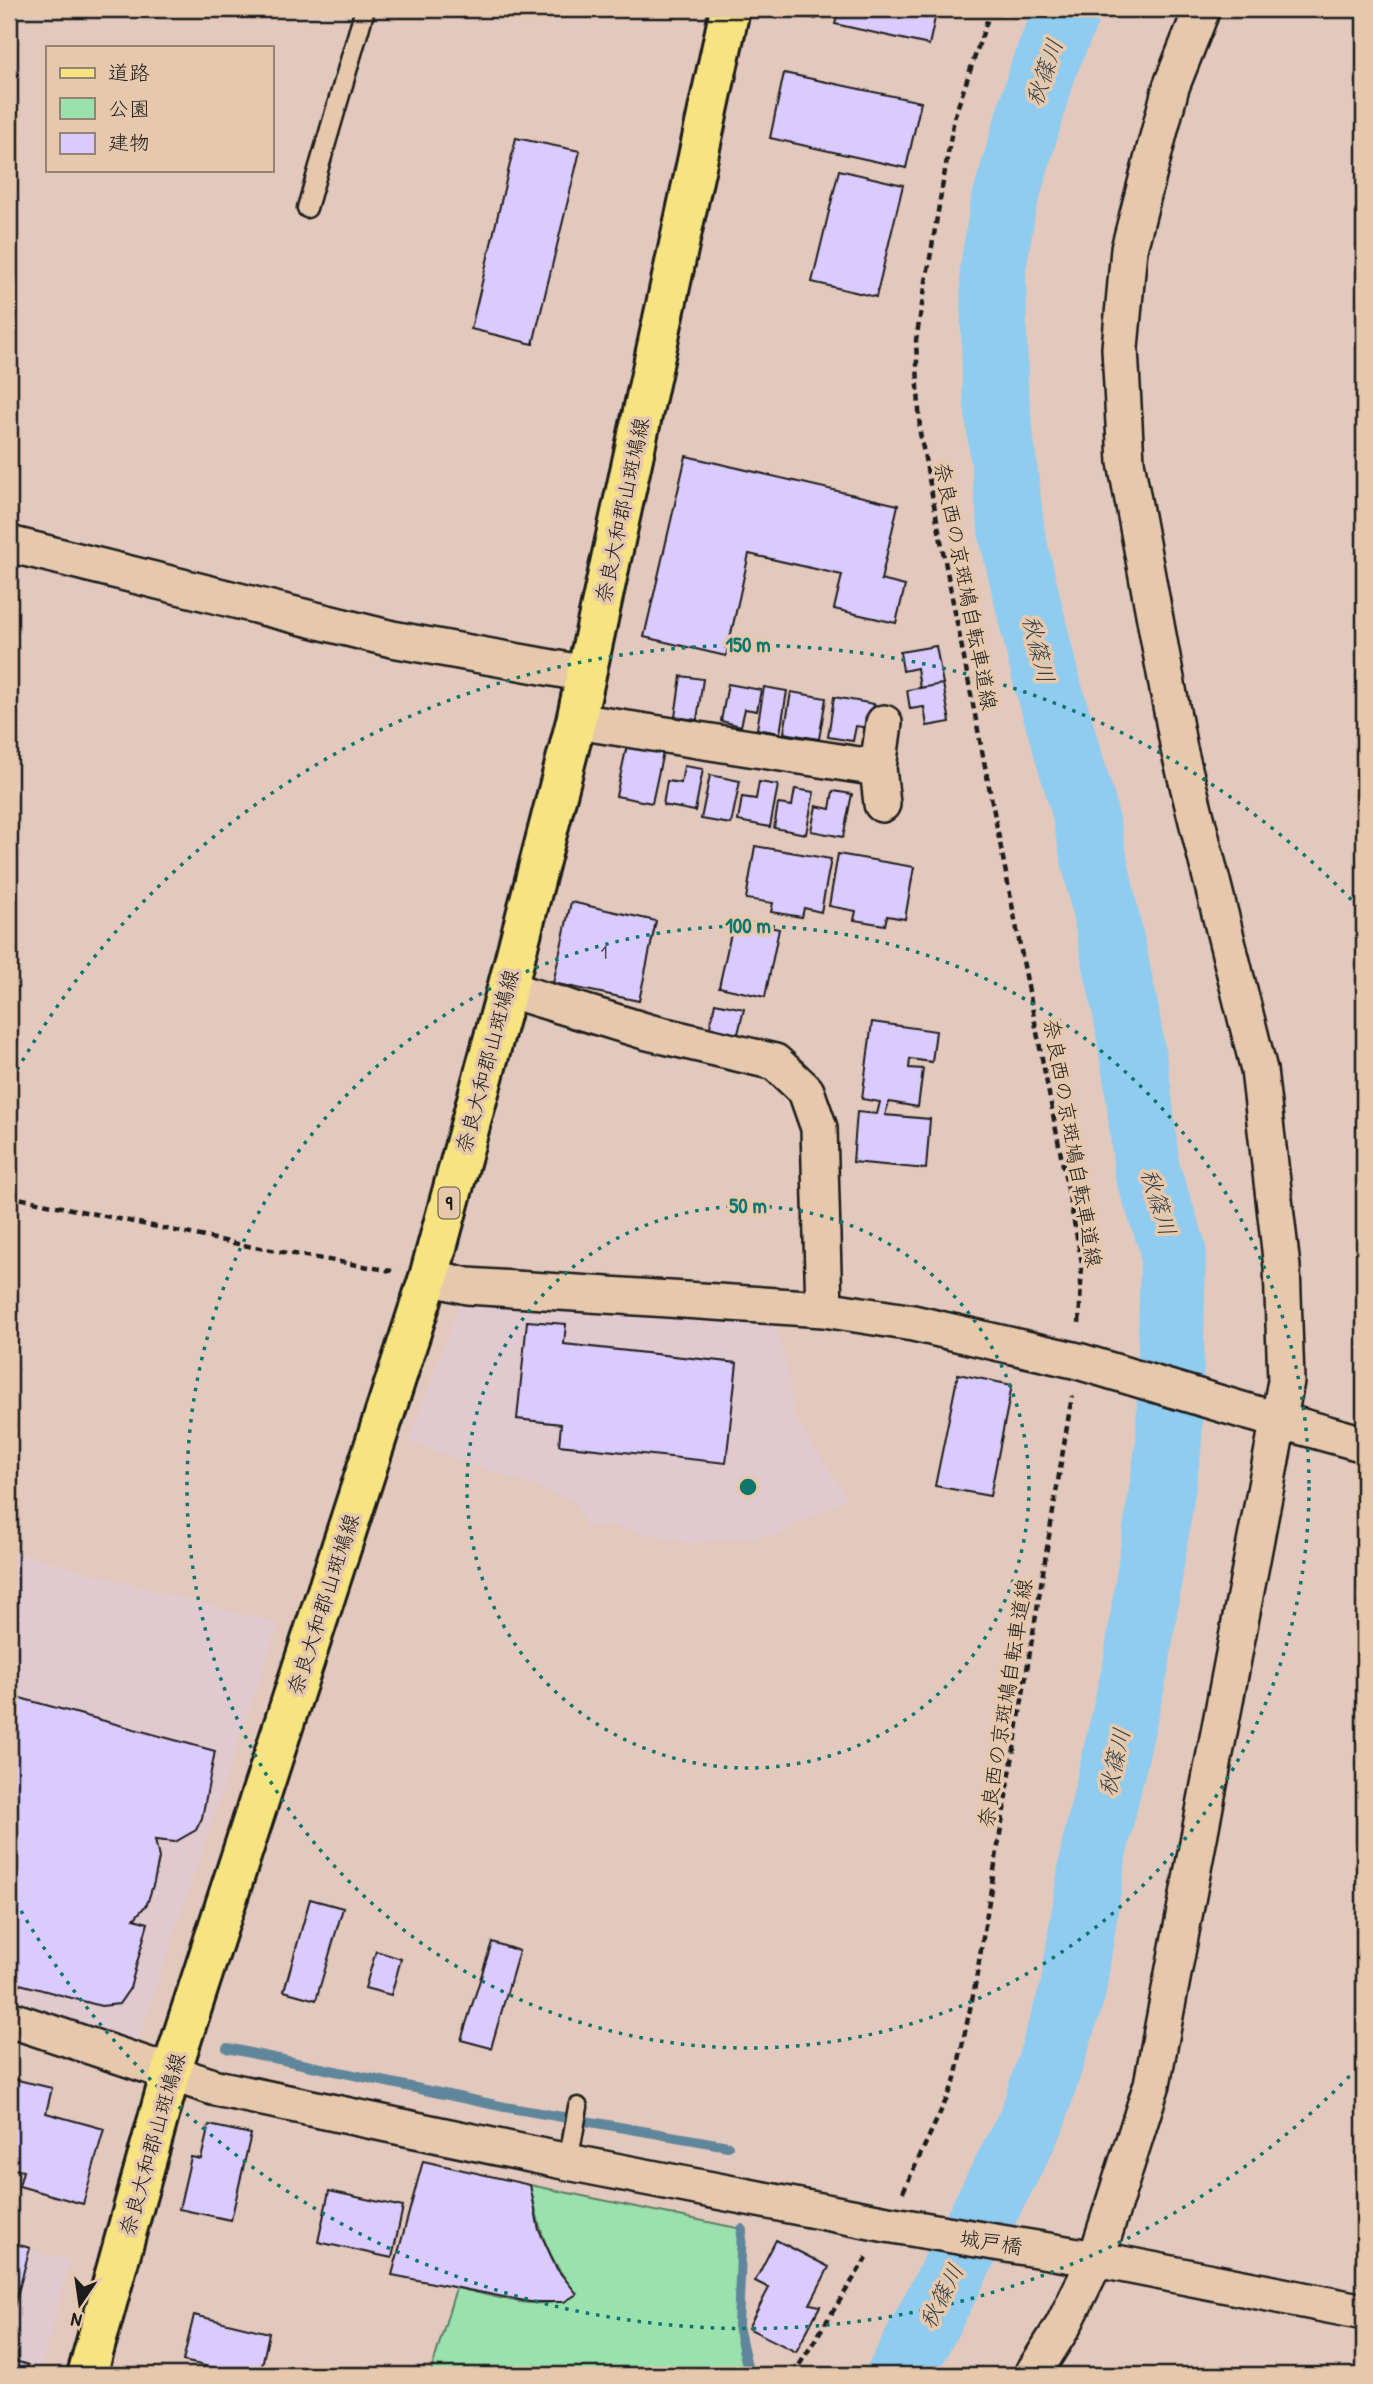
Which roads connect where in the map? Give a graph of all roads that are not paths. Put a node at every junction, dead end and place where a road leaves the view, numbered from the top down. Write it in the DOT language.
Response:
graph roads {
  1 [pos="365,9"];
  2 [pos="730,9"];
  3 [pos="1202,9"];
  4 [pos="307,208"];
  5 [pos="9,544"];
  6 [pos="586,674"];
  7 [pos="576,720"];
  8 [pos="884,723"];
  9 [pos="878,768"];
  10 [pos="882,804"];
  11 [pos="507,989"];
  12 [pos="429,1277"];
  13 [pos="824,1309"];
  14 [pos="1261,1416"];
  15 [pos="1364,1444"];
  16 [pos="9,2019"];
  17 [pos="171,2072"];
  18 [pos="578,2107"];
  19 [pos="568,2162"];
  20 [pos="1090,2258"];
  21 [pos="1364,2312"];
  22 [pos="87,2375"];
  23 [pos="1032,2375"];
  1 -- 4 [label="lane"];
  2 -- 6 [label="main road, 奈良大和郡山斑鳩線 / 9"];
  3 -- 14 [label="street"];
  5 -- 6 [label="street"];
  6 -- 7 [label="main road, 奈良大和郡山斑鳩線 / 9"];
  7 -- 9 [label="street"];
  7 -- 11 [label="main road, 奈良大和郡山斑鳩線 / 9"];
  8 -- 9 [label="street"];
  9 -- 10 [label="street"];
  11 -- 12 [label="main road, 奈良大和郡山斑鳩線 / 9"];
  11 -- 13 [label="street"];
  12 -- 13 [label="street"];
  12 -- 17 [label="main road, 奈良大和郡山斑鳩線 / 9"];
  13 -- 14 [label="street"];
  14 -- 15 [label="street"];
  14 -- 20 [label="street"];
  16 -- 17 [label="street, 城戸橋"];
  17 -- 19 [label="street, 城戸橋"];
  17 -- 22 [label="main road, 奈良大和郡山斑鳩線 / 9"];
  18 -- 19 [label="lane"];
  19 -- 20 [label="street, 城戸橋"];
  20 -- 21 [label="street, 城戸橋"];
  20 -- 23 [label="street"];
}
